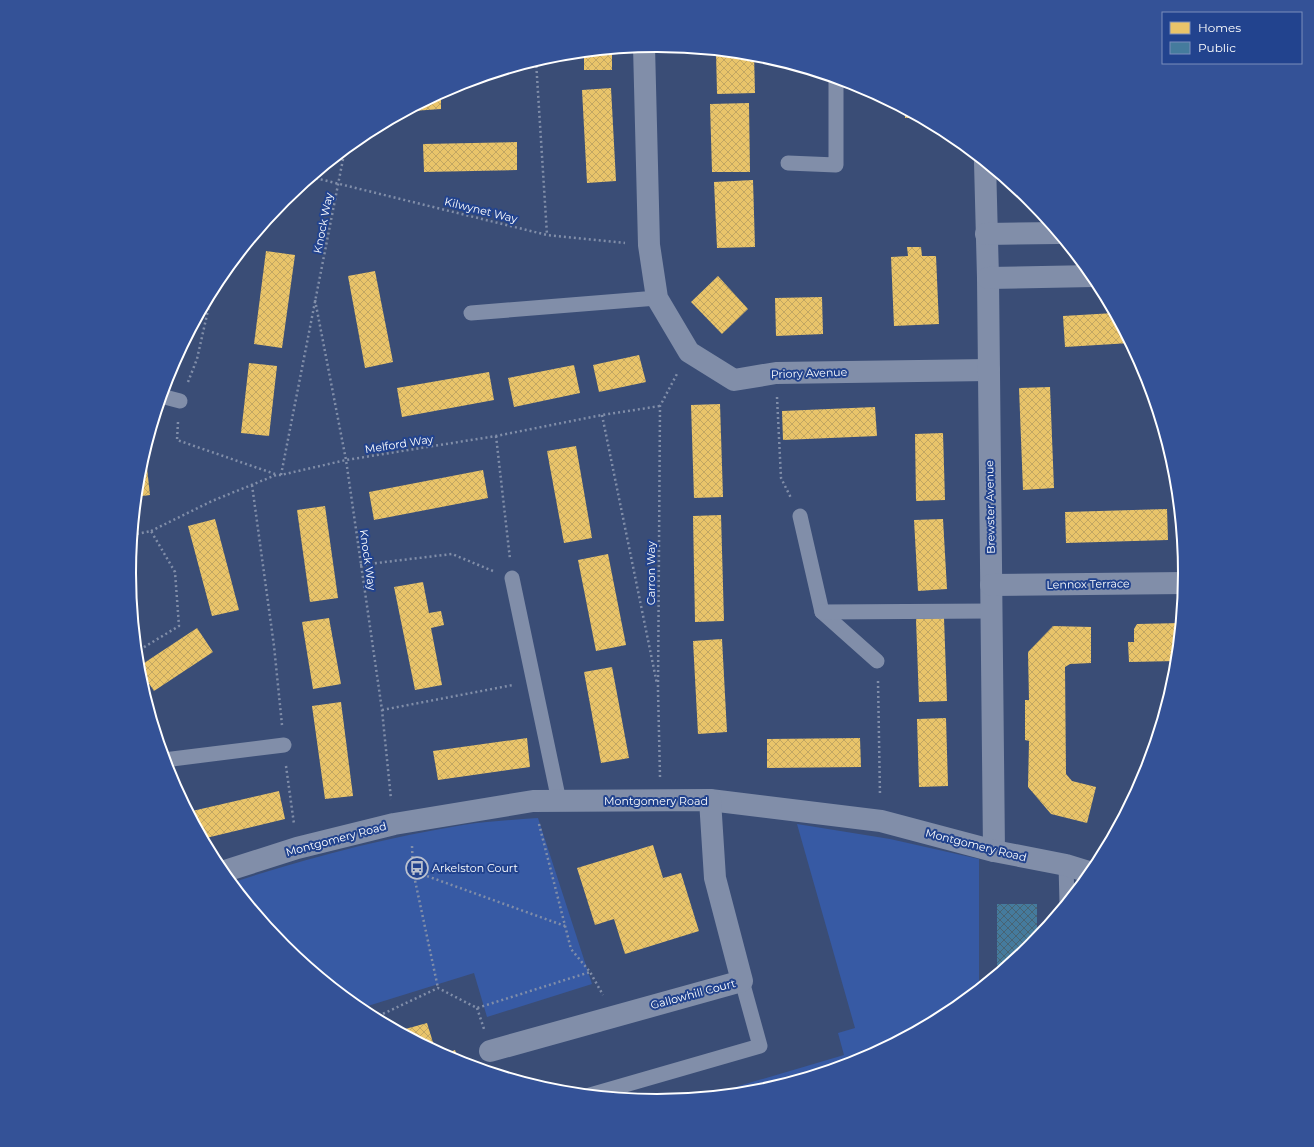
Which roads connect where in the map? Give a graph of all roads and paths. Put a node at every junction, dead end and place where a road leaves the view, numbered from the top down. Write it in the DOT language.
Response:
graph roads {
  1 [pos="644,52"];
  2 [pos="536,67"];
  3 [pos="836,84"];
  4 [pos="344,157"];
  5 [pos="788,162"];
  6 [pos="985,169"];
  7 [pos="317,178"];
  8 [pos="339,183"];
  9 [pos="1052,233"];
  10 [pos="986,234"];
  11 [pos="547,235"];
  12 [pos="649,245"];
  13 [pos="1085,276"];
  14 [pos="988,278"];
  15 [pos="657,298"];
  16 [pos="316,300"];
  17 [pos="209,307"];
  18 [pos="471,313"];
  19 [pos="689,352"];
  20 [pos="989,370"];
  21 [pos="776,373"];
  22 [pos="166,397"];
  23 [pos="180,401"];
  24 [pos="660,406"];
  25 [pos="602,415"];
  26 [pos="496,436"];
  27 [pos="346,460"];
  28 [pos="276,475"];
  29 [pos="281,476"];
  30 [pos="252,485"];
  31 [pos="800,516"];
  32 [pos="151,531"];
  33 [pos="137,534"];
  34 [pos="360,565"];
  35 [pos="512,578"];
  36 [pos="1178,583"];
  37 [pos="992,585"];
  38 [pos="991,611"];
  39 [pos="822,612"];
  40 [pos="141,649"];
  41 [pos="877,661"];
  42 [pos="533,681"];
  43 [pos="658,690"];
  44 [pos="382,710"];
  45 [pos="284,745"];
  46 [pos="170,759"];
  47 [pos="710,800"];
  48 [pos="533,801"];
  49 [pos="558,801"];
  50 [pos="660,801"];
  51 [pos="881,821"];
  52 [pos="402,822"];
  53 [pos="298,848"];
  54 [pos="994,851"];
  55 [pos="1066,865"];
  56 [pos="228,870"];
  57 [pos="413,871"];
  58 [pos="1085,871"];
  59 [pos="1067,896"];
  60 [pos="565,926"];
  61 [pos="590,972"];
  62 [pos="742,981"];
  63 [pos="438,988"];
  64 [pos="380,1015"];
  65 [pos="615,1016"];
  66 [pos="490,1051"];
  67 [pos="600,1092"];
  1 -- 12 [label="street, Priory Avenue"];
  2 -- 11 [label="path"];
  3 -- 5 [label="lane"];
  4 -- 8 [label="path, Knock Way"];
  6 -- 10 [label="street, Brewster Avenue"];
  7 -- 8 [label="path, Kilwynet Way"];
  8 -- 11 [label="path, Kilwynet Way"];
  8 -- 16 [label="path, Knock Way"];
  9 -- 10 [label="street"];
  10 -- 14 [label="street, Brewster Avenue"];
  11 -- 12 [label="path, Kilwynet Way"];
  12 -- 15 [label="street, Priory Avenue"];
  13 -- 14 [label="street"];
  14 -- 20 [label="street, Brewster Avenue"];
  15 -- 18 [label="lane"];
  15 -- 19 [label="street, Priory Avenue"];
  16 -- 27 [label="path, Knock Way"];
  16 -- 29 [label="path, Knock Way"];
  17 -- 23 [label="path"];
  19 -- 21 [label="street, Priory Avenue"];
  19 -- 24 [label="path, Carron Way"];
  20 -- 21 [label="street, Priory Avenue"];
  20 -- 37 [label="street, Brewster Avenue"];
  21 -- 31 [label="path"];
  22 -- 23 [label="lane"];
  23 -- 28 [label="path, Melford Way"];
  24 -- 25 [label="path, Melford Way"];
  24 -- 43 [label="path, Carron Way"];
  25 -- 26 [label="path, Melford Way"];
  25 -- 43 [label="path"];
  26 -- 27 [label="path, Melford Way"];
  26 -- 35 [label="path"];
  27 -- 29 [label="path, Melford Way"];
  27 -- 34 [label="path, Knock Way"];
  28 -- 29 [label="path, Melford Way"];
  28 -- 30 [label="path"];
  30 -- 32 [label="path"];
  30 -- 45 [label="path"];
  31 -- 39 [label="lane"];
  32 -- 33 [label="path"];
  32 -- 40 [label="path"];
  34 -- 35 [label="path"];
  34 -- 44 [label="path, Knock Way"];
  35 -- 42 [label="lane"];
  36 -- 37 [label="street, Lennox Terrace"];
  37 -- 38 [label="street, Brewster Avenue"];
  38 -- 39 [label="lane"];
  38 -- 54 [label="street, Brewster Avenue"];
  39 -- 41 [label="lane"];
  41 -- 51 [label="path"];
  42 -- 44 [label="path"];
  42 -- 49 [label="lane"];
  43 -- 50 [label="path, Carron Way"];
  44 -- 52 [label="path, Knock Way"];
  45 -- 46 [label="lane"];
  45 -- 53 [label="path"];
  47 -- 50 [label="street, Montgomery Road"];
  47 -- 51 [label="street, Montgomery Road"];
  47 -- 62 [label="street, Gallowhill Court"];
  48 -- 49 [label="street, Montgomery Road"];
  48 -- 52 [label="street, Montgomery Road"];
  48 -- 60 [label="path"];
  49 -- 50 [label="street, Montgomery Road"];
  51 -- 54 [label="street, Montgomery Road"];
  52 -- 53 [label="street, Montgomery Road"];
  52 -- 57 [label="path, Knock Way"];
  53 -- 56 [label="street, Montgomery Road"];
  54 -- 55 [label="street, Montgomery Road"];
  55 -- 58 [label="street, Montgomery Road"];
  55 -- 59 [label="lane"];
  57 -- 60 [label="path"];
  57 -- 63 [label="path, Knock Way"];
  60 -- 61 [label="path"];
  61 -- 63 [label="path"];
  61 -- 65 [label="path"];
  62 -- 65 [label="street, Gallowhill Court"];
  62 -- 67 [label="lane"];
  63 -- 64 [label="path"];
  65 -- 66 [label="street, Gallowhill Court"];
}
